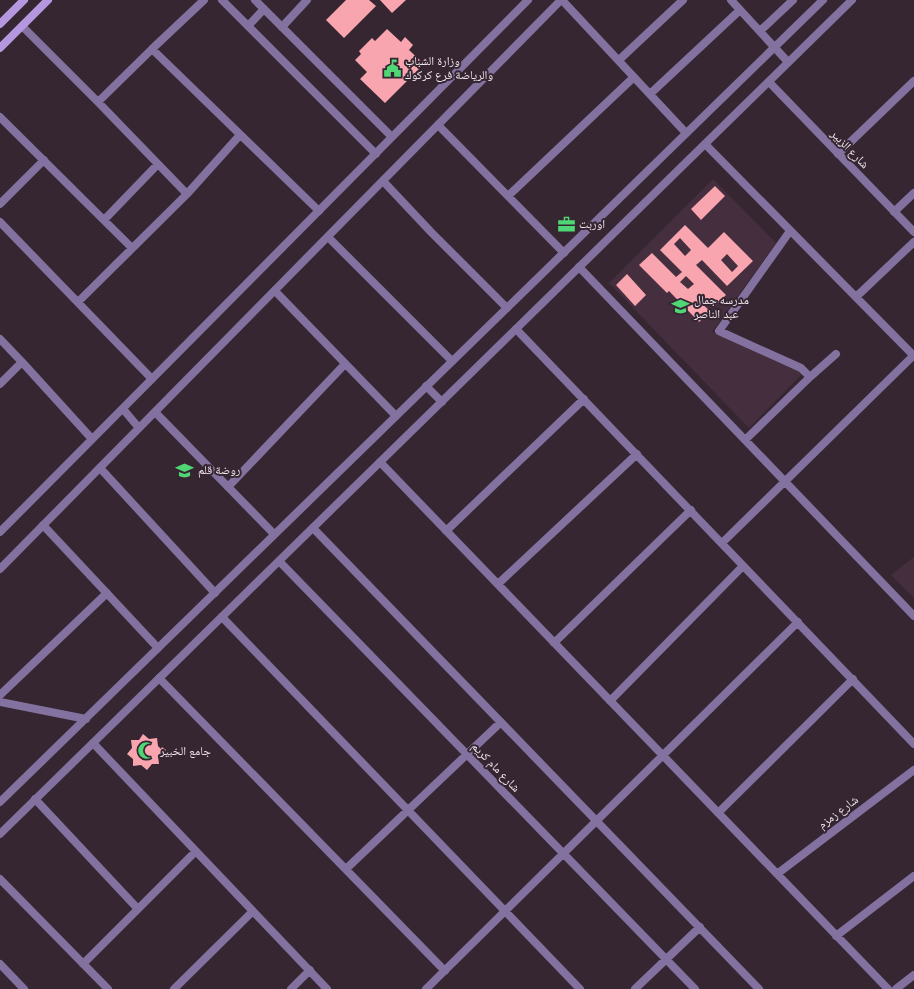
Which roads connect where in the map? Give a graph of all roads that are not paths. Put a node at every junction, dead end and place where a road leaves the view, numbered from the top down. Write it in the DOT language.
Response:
graph roads {
  1 [pos="24,0"];
  2 [pos="48,0"];
  3 [pos="204,0"];
  4 [pos="222,0"];
  5 [pos="255,0"];
  6 [pos="307,0"];
  7 [pos="528,0"];
  8 [pos="561,0"];
  9 [pos="683,0"];
  10 [pos="731,0"];
  11 [pos="793,0"];
  12 [pos="823,0"];
  13 [pos="852,0"];
  14 [pos="264,9"];
  15 [pos="740,10"];
  16 [pos="0,24"];
  17 [pos="22,26"];
  18 [pos="248,26"];
  19 [pos="282,27"];
  20 [pos="760,31"];
  21 [pos="774,47"];
  22 [pos="0,48"];
  23 [pos="152,49"];
  24 [pos="619,60"];
  25 [pos="788,62"];
  26 [pos="634,77"];
  27 [pos="914,81"];
  28 [pos="768,82"];
  29 [pos="650,94"];
  30 [pos="98,102"];
  31 [pos="0,117"];
  32 [pos="438,125"];
  33 [pos="686,133"];
  34 [pos="240,135"];
  35 [pos="392,137"];
  36 [pos="705,144"];
  37 [pos="376,154"];
  38 [pos="838,154"];
  39 [pos="44,160"];
  40 [pos="158,164"];
  41 [pos="383,181"];
  42 [pos="914,193"];
  43 [pos="187,194"];
  44 [pos="508,196"];
  45 [pos="0,204"];
  46 [pos="319,211"];
  47 [pos="894,212"];
  48 [pos="104,220"];
  49 [pos="0,222"];
  50 [pos="790,231"];
  51 [pos="914,232"];
  52 [pos="328,237"];
  53 [pos="914,242"];
  54 [pos="132,248"];
  55 [pos="564,253"];
  56 [pos="579,267"];
  57 [pos="275,291"];
  58 [pos="856,298"];
  59 [pos="78,302"];
  60 [pos="507,308"];
  61 [pos="516,329"];
  62 [pos="0,339"];
  63 [pos="836,354"];
  64 [pos="914,356"];
  65 [pos="452,361"];
  66 [pos="22,362"];
  67 [pos="345,364"];
  68 [pos="810,377"];
  69 [pos="152,379"];
  70 [pos="0,384"];
  71 [pos="426,386"];
  72 [pos="584,399"];
  73 [pos="442,402"];
  74 [pos="123,408"];
  75 [pos="155,412"];
  76 [pos="396,416"];
  77 [pos="139,428"];
  78 [pos="92,439"];
  79 [pos="745,440"];
  80 [pos="637,454"];
  81 [pos="380,462"];
  82 [pos="100,468"];
  83 [pos="785,482"];
  84 [pos="228,487"];
  85 [pos="691,510"];
  86 [pos="43,525"];
  87 [pos="313,528"];
  88 [pos="446,531"];
  89 [pos="0,532"];
  90 [pos="274,534"];
  91 [pos="722,543"];
  92 [pos="279,561"];
  93 [pos="743,566"];
  94 [pos="0,569"];
  95 [pos="498,584"];
  96 [pos="106,593"];
  97 [pos="215,593"];
  98 [pos="914,616"];
  99 [pos="222,617"];
  100 [pos="798,622"];
  101 [pos="554,643"];
  102 [pos="158,648"];
  103 [pos="159,678"];
  104 [pos="853,679"];
  105 [pos="0,696"];
  106 [pos="610,701"];
  107 [pos="0,702"];
  108 [pos="86,719"];
  109 [pos="500,722"];
  110 [pos="93,743"];
  111 [pos="914,744"];
  112 [pos="467,754"];
  113 [pos="663,756"];
  114 [pos="914,770"];
  115 [pos="35,799"];
  116 [pos="0,802"];
  117 [pos="408,810"];
  118 [pos="718,813"];
  119 [pos="597,821"];
  120 [pos="0,834"];
  121 [pos="196,851"];
  122 [pos="564,854"];
  123 [pos="346,869"];
  124 [pos="777,874"];
  125 [pos="914,876"];
  126 [pos="0,879"];
  127 [pos="138,908"];
  128 [pos="253,911"];
  129 [pos="505,911"];
  130 [pos="700,927"];
  131 [pos="836,936"];
  132 [pos="666,959"];
  133 [pos="0,964"];
  134 [pos="83,964"];
  135 [pos="310,970"];
  136 [pos="445,971"];
  137 [pos="914,975"];
  138 [pos="24,989"];
  139 [pos="108,989"];
  140 [pos="174,989"];
  141 [pos="291,989"];
  142 [pos="328,989"];
  143 [pos="426,989"];
  144 [pos="580,989"];
  145 [pos="635,989"];
  146 [pos="696,989"];
  147 [pos="759,989"];
  148 [pos="888,989"];
  149 [pos="896,989"];
  1 -- 16 [label="main road"];
  2 -- 17 [label="main road"];
  3 -- 23 [label="street"];
  4 -- 18 [label="street"];
  5 -- 14 [label="street"];
  6 -- 19 [label="street"];
  7 -- 35 [label="street"];
  8 -- 24 [label="street"];
  8 -- 32 [label="street"];
  9 -- 24 [label="street"];
  10 -- 15 [label="street"];
  11 -- 20 [label="street"];
  12 -- 21 [label="street"];
  13 -- 25 [label="street"];
  14 -- 18 [label="street"];
  14 -- 19 [label="street"];
  15 -- 20 [label="street"];
  15 -- 29 [label="street"];
  17 -- 22 [label="main road"];
  17 -- 30 [label="street"];
  18 -- 37 [label="street"];
  19 -- 35 [label="street"];
  20 -- 21 [label="street"];
  21 -- 25 [label="street"];
  21 -- 33 [label="street"];
  23 -- 30 [label="street"];
  23 -- 34 [label="street"];
  24 -- 26 [label="street"];
  25 -- 28 [label="street"];
  26 -- 29 [label="street"];
  26 -- 44 [label="street"];
  27 -- 38 [label="street"];
  28 -- 36 [label="street"];
  28 -- 38 [label="street, شارع الزبير"];
  29 -- 33 [label="street"];
  30 -- 40 [label="street"];
  31 -- 39 [label="street"];
  32 -- 41 [label="street"];
  32 -- 44 [label="street"];
  33 -- 55 [label="street"];
  34 -- 43 [label="street"];
  34 -- 46 [label="street"];
  35 -- 37 [label="street"];
  36 -- 50 [label="street"];
  36 -- 56 [label="street"];
  37 -- 46 [label="street"];
  38 -- 47 [label="street, شارع الزبير"];
  39 -- 45 [label="street"];
  39 -- 48 [label="street"];
  40 -- 43 [label="street"];
  40 -- 48 [label="street"];
  41 -- 52 [label="street"];
  41 -- 60 [label="street"];
  42 -- 47 [label="street"];
  43 -- 54 [label="street"];
  44 -- 55 [label="street"];
  46 -- 69 [label="street"];
  47 -- 51 [label="street, شارع الزبير"];
  48 -- 54 [label="street"];
  49 -- 59 [label="street"];
  50 -- 58 [label="street"];
  50 -- 68 [label="street"];
  52 -- 57 [label="street"];
  52 -- 65 [label="street"];
  53 -- 58 [label="street"];
  54 -- 59 [label="street"];
  55 -- 60 [label="street"];
  56 -- 61 [label="street"];
  56 -- 79 [label="street"];
  57 -- 67 [label="street"];
  57 -- 75 [label="street"];
  58 -- 64 [label="street"];
  59 -- 69 [label="street"];
  60 -- 65 [label="street"];
  61 -- 72 [label="street"];
  61 -- 73 [label="street"];
  62 -- 66 [label="street"];
  63 -- 68 [label="street"];
  64 -- 83 [label="street"];
  65 -- 71 [label="street"];
  66 -- 70 [label="street"];
  66 -- 78 [label="street"];
  67 -- 76 [label="street"];
  67 -- 84 [label="street"];
  68 -- 79 [label="street"];
  69 -- 74 [label="street"];
  71 -- 73 [label="street"];
  71 -- 76 [label="street"];
  72 -- 80 [label="street"];
  72 -- 88 [label="street"];
  73 -- 81 [label="street"];
  74 -- 77 [label="street"];
  74 -- 78 [label="street"];
  75 -- 77 [label="street"];
  75 -- 84 [label="street"];
  76 -- 90 [label="street"];
  77 -- 82 [label="street"];
  78 -- 89 [label="street"];
  79 -- 83 [label="street"];
  80 -- 85 [label="street"];
  80 -- 95 [label="street"];
  81 -- 87 [label="street"];
  81 -- 88 [label="street"];
  82 -- 86 [label="street"];
  82 -- 97 [label="street"];
  83 -- 91 [label="street"];
  83 -- 98 [label="street"];
  84 -- 90 [label="street"];
  85 -- 91 [label="street"];
  85 -- 101 [label="street"];
  86 -- 94 [label="street"];
  86 -- 96 [label="street"];
  87 -- 92 [label="street"];
  87 -- 109 [label="street"];
  88 -- 95 [label="street"];
  90 -- 97 [label="street"];
  91 -- 93 [label="street"];
  92 -- 99 [label="street"];
  92 -- 112 [label="street, شارع مام كريم"];
  93 -- 100 [label="street"];
  93 -- 106 [label="street"];
  95 -- 101 [label="street"];
  96 -- 102 [label="street"];
  96 -- 105 [label="street"];
  97 -- 102 [label="street"];
  99 -- 103 [label="street"];
  99 -- 117 [label="street"];
  100 -- 104 [label="street"];
  100 -- 113 [label="street"];
  101 -- 106 [label="street"];
  102 -- 108 [label="street"];
  103 -- 110 [label="street"];
  103 -- 123 [label="street"];
  104 -- 111 [label="street"];
  104 -- 118 [label="street"];
  106 -- 113 [label="street"];
  107 -- 108 [label="street"];
  108 -- 116 [label="street"];
  109 -- 112 [label="street"];
  109 -- 119 [label="street"];
  110 -- 115 [label="street"];
  110 -- 121 [label="street"];
  112 -- 117 [label="street"];
  112 -- 122 [label="street, شارع مام كريم"];
  113 -- 118 [label="street"];
  113 -- 119 [label="street"];
  114 -- 124 [label="street, شارع زمزم"];
  115 -- 120 [label="street"];
  115 -- 127 [label="street"];
  117 -- 123 [label="street"];
  117 -- 129 [label="street"];
  118 -- 124 [label="street"];
  119 -- 122 [label="street"];
  119 -- 130 [label="street"];
  121 -- 127 [label="street"];
  121 -- 128 [label="street"];
  122 -- 129 [label="street"];
  122 -- 132 [label="street, شارع مام كريم"];
  123 -- 136 [label="street"];
  124 -- 131 [label="street"];
  125 -- 131 [label="street"];
  126 -- 134 [label="street"];
  127 -- 134 [label="street"];
  128 -- 135 [label="street"];
  128 -- 140 [label="street"];
  129 -- 136 [label="street"];
  129 -- 144 [label="street"];
  130 -- 132 [label="street"];
  130 -- 147 [label="street"];
  131 -- 148 [label="street"];
  132 -- 145 [label="street"];
  132 -- 146 [label="street, شارع مام كريم"];
  133 -- 138 [label="street"];
  134 -- 139 [label="street"];
  135 -- 141 [label="street"];
  135 -- 142 [label="street"];
  136 -- 143 [label="street"];
  137 -- 149 [label="street"];
}
